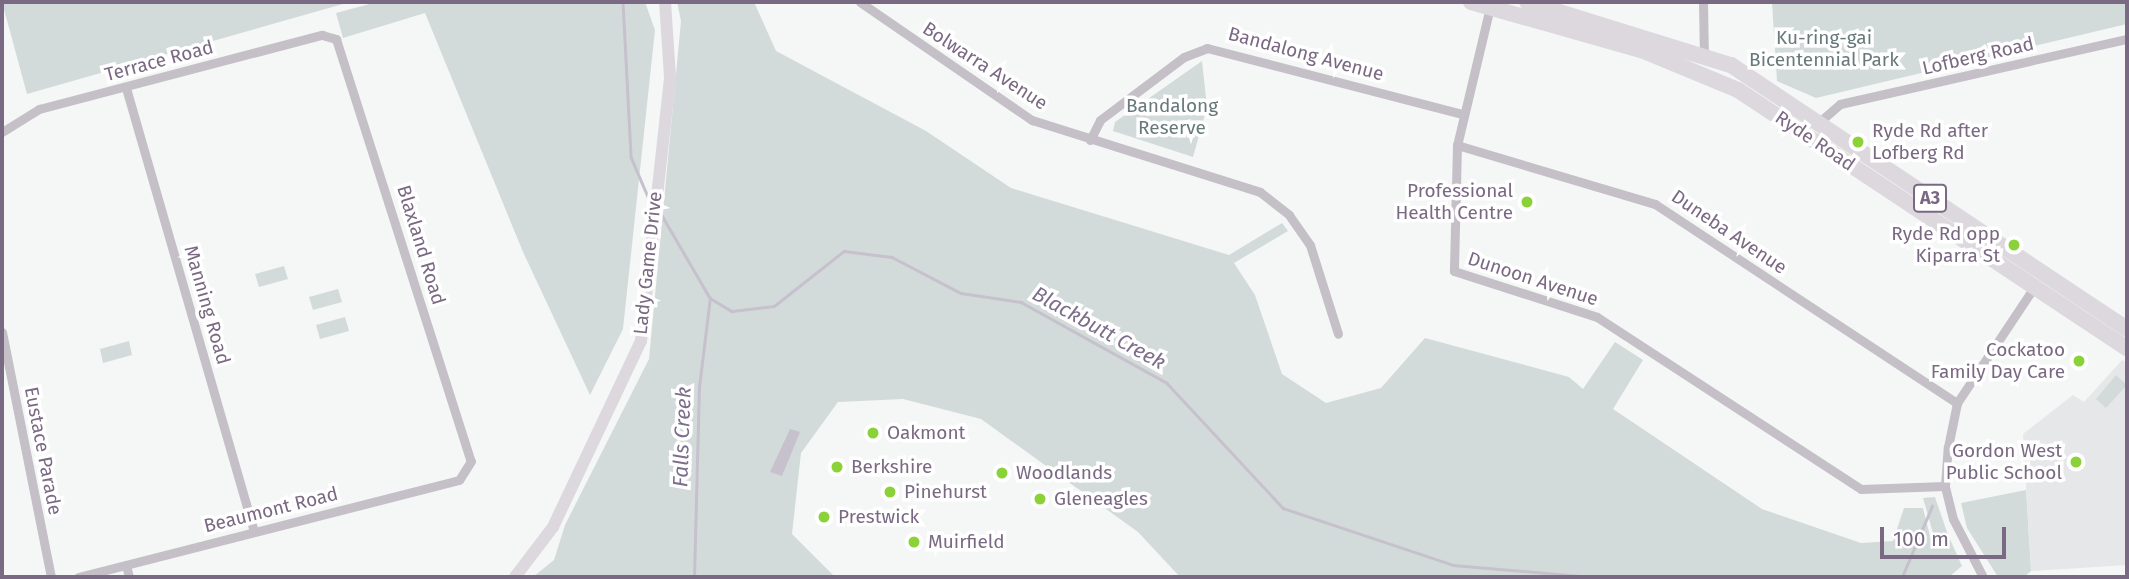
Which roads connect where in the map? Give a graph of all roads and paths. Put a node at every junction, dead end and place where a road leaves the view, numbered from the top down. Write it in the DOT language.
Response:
graph roads {
  1 [pos="665,2"];
  2 [pos="860,2"];
  3 [pos="1471,2"];
  4 [pos="1531,2"];
  5 [pos="1703,2"];
  6 [pos="1490,7"];
  7 [pos="330,36"];
  8 [pos="2127,39"];
  9 [pos="1704,52"];
  10 [pos="1703,72"];
  11 [pos="126,88"];
  12 [pos="1462,114"];
  13 [pos="1818,122"];
  14 [pos="2,132"];
  15 [pos="1808,137"];
  16 [pos="1090,140"];
  17 [pos="1457,145"];
  18 [pos="2038,281"];
  19 [pos="2127,329"];
  20 [pos="2,332"];
  21 [pos="1338,334"];
  22 [pos="2127,348"];
  23 [pos="1957,403"];
  24 [pos="470,470"];
  25 [pos="1945,486"];
  26 [pos="254,532"];
  27 [pos="126,565"];
  28 [pos="51,577"];
  29 [pos="78,577"];
  30 [pos="129,577"];
  31 [pos="515,577"];
  32 [pos="1983,577"];
  1 -- 31 [label="main road, Lady Game Drive"];
  2 -- 16 [label="street, Bolwarra Avenue"];
  3 -- 6 [label="highway, Ryde Road / A3"];
  4 -- 9 [label="highway, Ryde Road / A3"];
  5 -- 9 [label="street"];
  6 -- 10 [label="highway, Ryde Road / A3"];
  6 -- 12 [label="street, Dunoon Avenue"];
  7 -- 11 [label="street, Terrace Road"];
  7 -- 24 [label="street, Blaxland Road"];
  8 -- 13 [label="street, Lofberg Road"];
  9 -- 10 [label="street"];
  9 -- 13 [label="highway, Ryde Road / A3"];
  10 -- 15 [label="highway, Ryde Road / A3"];
  11 -- 14 [label="street, Terrace Road"];
  11 -- 26 [label="street, Manning Road"];
  12 -- 16 [label="street, Bandalong Avenue"];
  12 -- 17 [label="street, Dunoon Avenue"];
  13 -- 15 [label="street, Lofberg Road"];
  13 -- 18 [label="highway, Ryde Road / A3"];
  15 -- 18 [label="highway, Ryde Road / A3"];
  16 -- 21 [label="street, Bolwarra Avenue"];
  17 -- 23 [label="street, Duneba Avenue"];
  17 -- 25 [label="street, Dunoon Avenue"];
  18 -- 19 [label="highway, Ryde Road / A3"];
  18 -- 22 [label="highway, Ryde Road / A3"];
  18 -- 23 [label="street"];
  20 -- 28 [label="street, Eustace Parade"];
  23 -- 25 [label="street"];
  24 -- 26 [label="street, Beaumont Road"];
  25 -- 32 [label="street"];
  26 -- 27 [label="street, Beaumont Road"];
  27 -- 29 [label="street, Beaumont Road"];
  27 -- 30 [label="street"];
}
